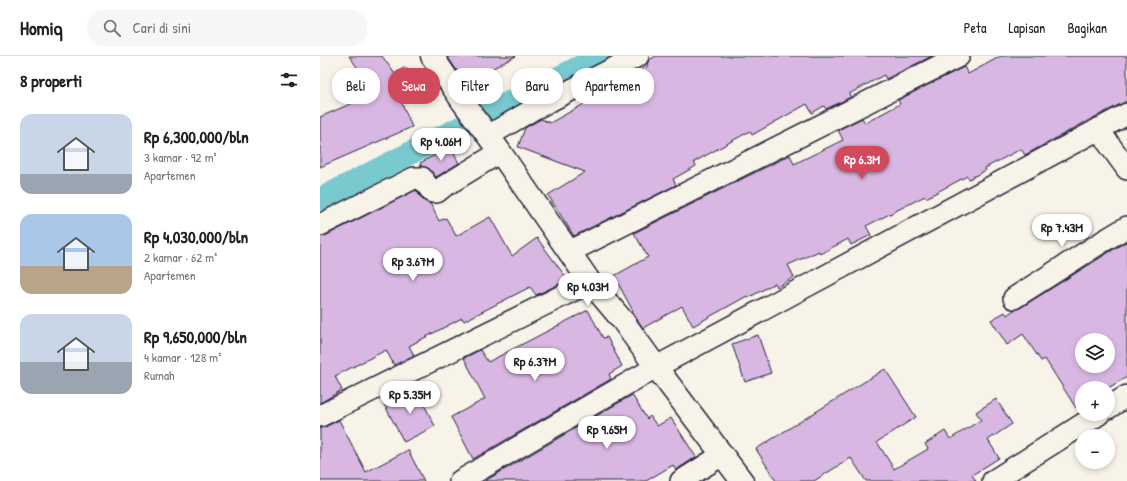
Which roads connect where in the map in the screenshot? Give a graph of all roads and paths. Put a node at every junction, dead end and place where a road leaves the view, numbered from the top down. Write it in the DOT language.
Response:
graph roads {
  1 [pos="432,56"];
  2 [pos="638,56"];
  3 [pos="959,56"];
  4 [pos="1127,114"];
  5 [pos="1098,130"];
  6 [pos="492,140"];
  7 [pos="1127,169"];
  8 [pos="320,225"];
  9 [pos="1127,227"];
  10 [pos="570,252"];
  11 [pos="590,282"];
  12 [pos="1014,298"];
  13 [pos="656,368"];
  14 [pos="1127,396"];
  15 [pos="1115,404"];
  16 [pos="320,416"];
  17 [pos="1088,421"];
  18 [pos="722,455"];
  19 [pos="460,481"];
  20 [pos="681,481"];
  21 [pos="742,481"];
  22 [pos="992,481"];
  1 -- 6 [label="street"];
  2 -- 6 [label="street"];
  3 -- 10 [label="street"];
  4 -- 5 [label="street"];
  5 -- 7 [label="street"];
  5 -- 13 [label="street"];
  6 -- 8 [label="street"];
  6 -- 10 [label="street"];
  9 -- 12 [label="street"];
  10 -- 11 [label="street"];
  11 -- 13 [label="street"];
  11 -- 16 [label="street"];
  13 -- 18 [label="street"];
  13 -- 19 [label="street"];
  14 -- 15 [label="street"];
  17 -- 22 [label="street"];
  18 -- 20 [label="street"];
  18 -- 21 [label="street"];
}
